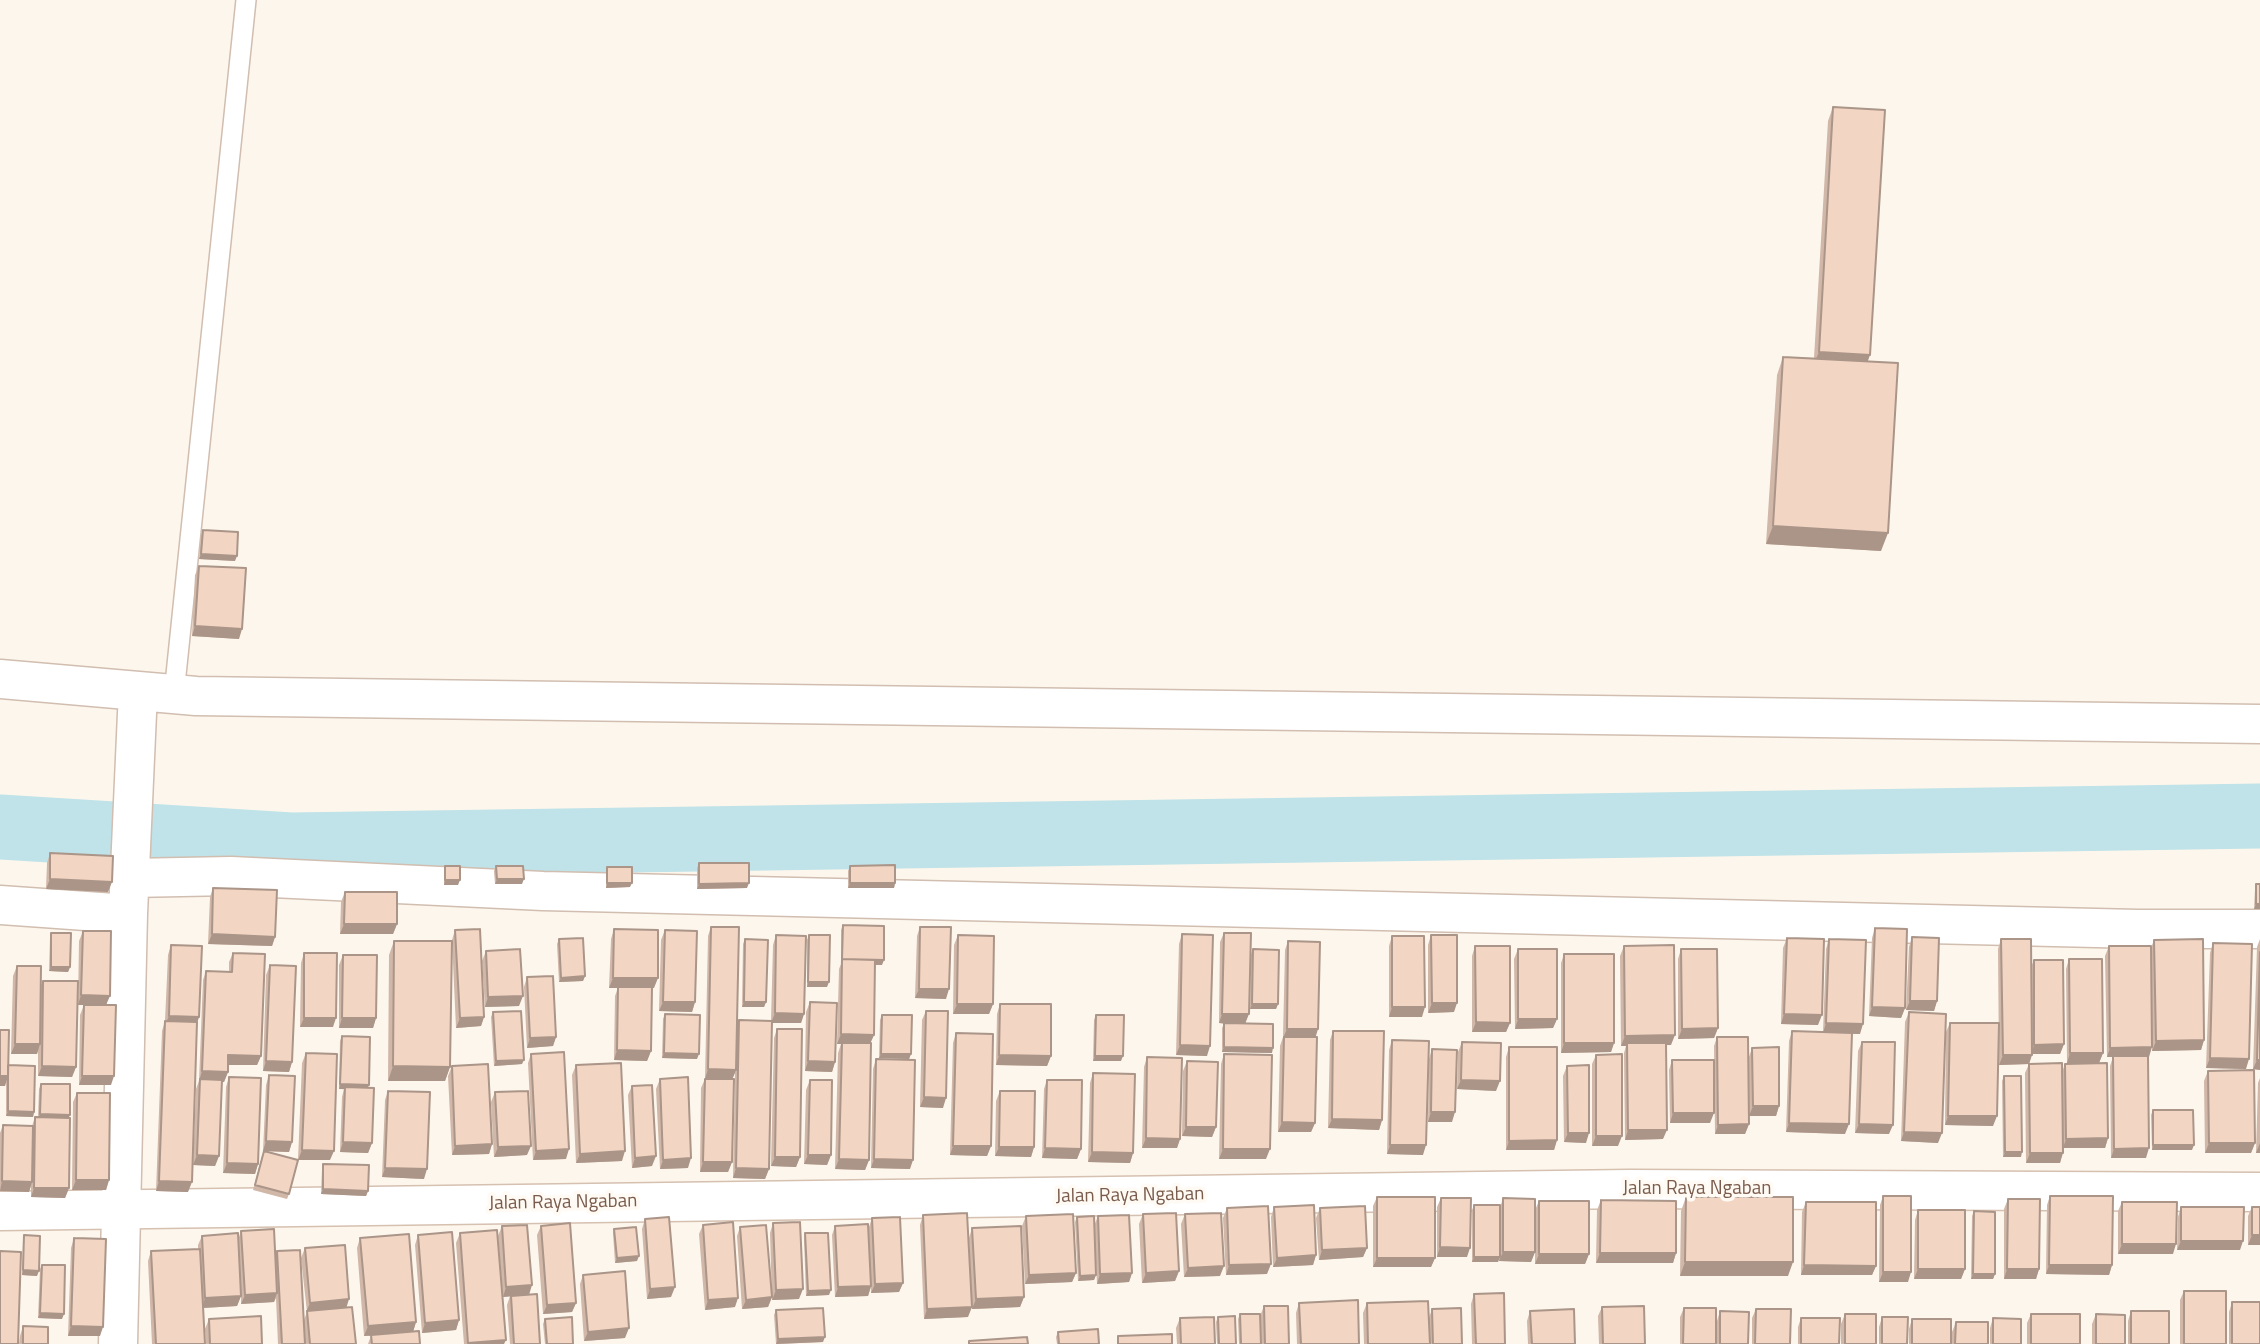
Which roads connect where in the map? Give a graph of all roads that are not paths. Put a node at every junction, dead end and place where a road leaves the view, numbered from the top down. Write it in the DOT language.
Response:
graph roads {
  1 [pos="246,0"];
  2 [pos="0,679"];
  3 [pos="156,692"];
  4 [pos="2260,724"];
  5 [pos="130,885"];
  6 [pos="0,905"];
  7 [pos="2260,929"];
  8 [pos="2260,1192"];
  9 [pos="120,1209"];
  10 [pos="0,1211"];
  11 [pos="118,1344"];
  1 -- 3 [label="lane"];
  2 -- 3 [label="street"];
  3 -- 4 [label="street"];
  3 -- 5 [label="street"];
  5 -- 6 [label="street"];
  5 -- 7 [label="street"];
  5 -- 9 [label="street"];
  8 -- 9 [label="street, Jalan Raya Ngaban"];
  9 -- 10 [label="street, Jalan Raya Ngaban"];
  9 -- 11 [label="street"];
}
